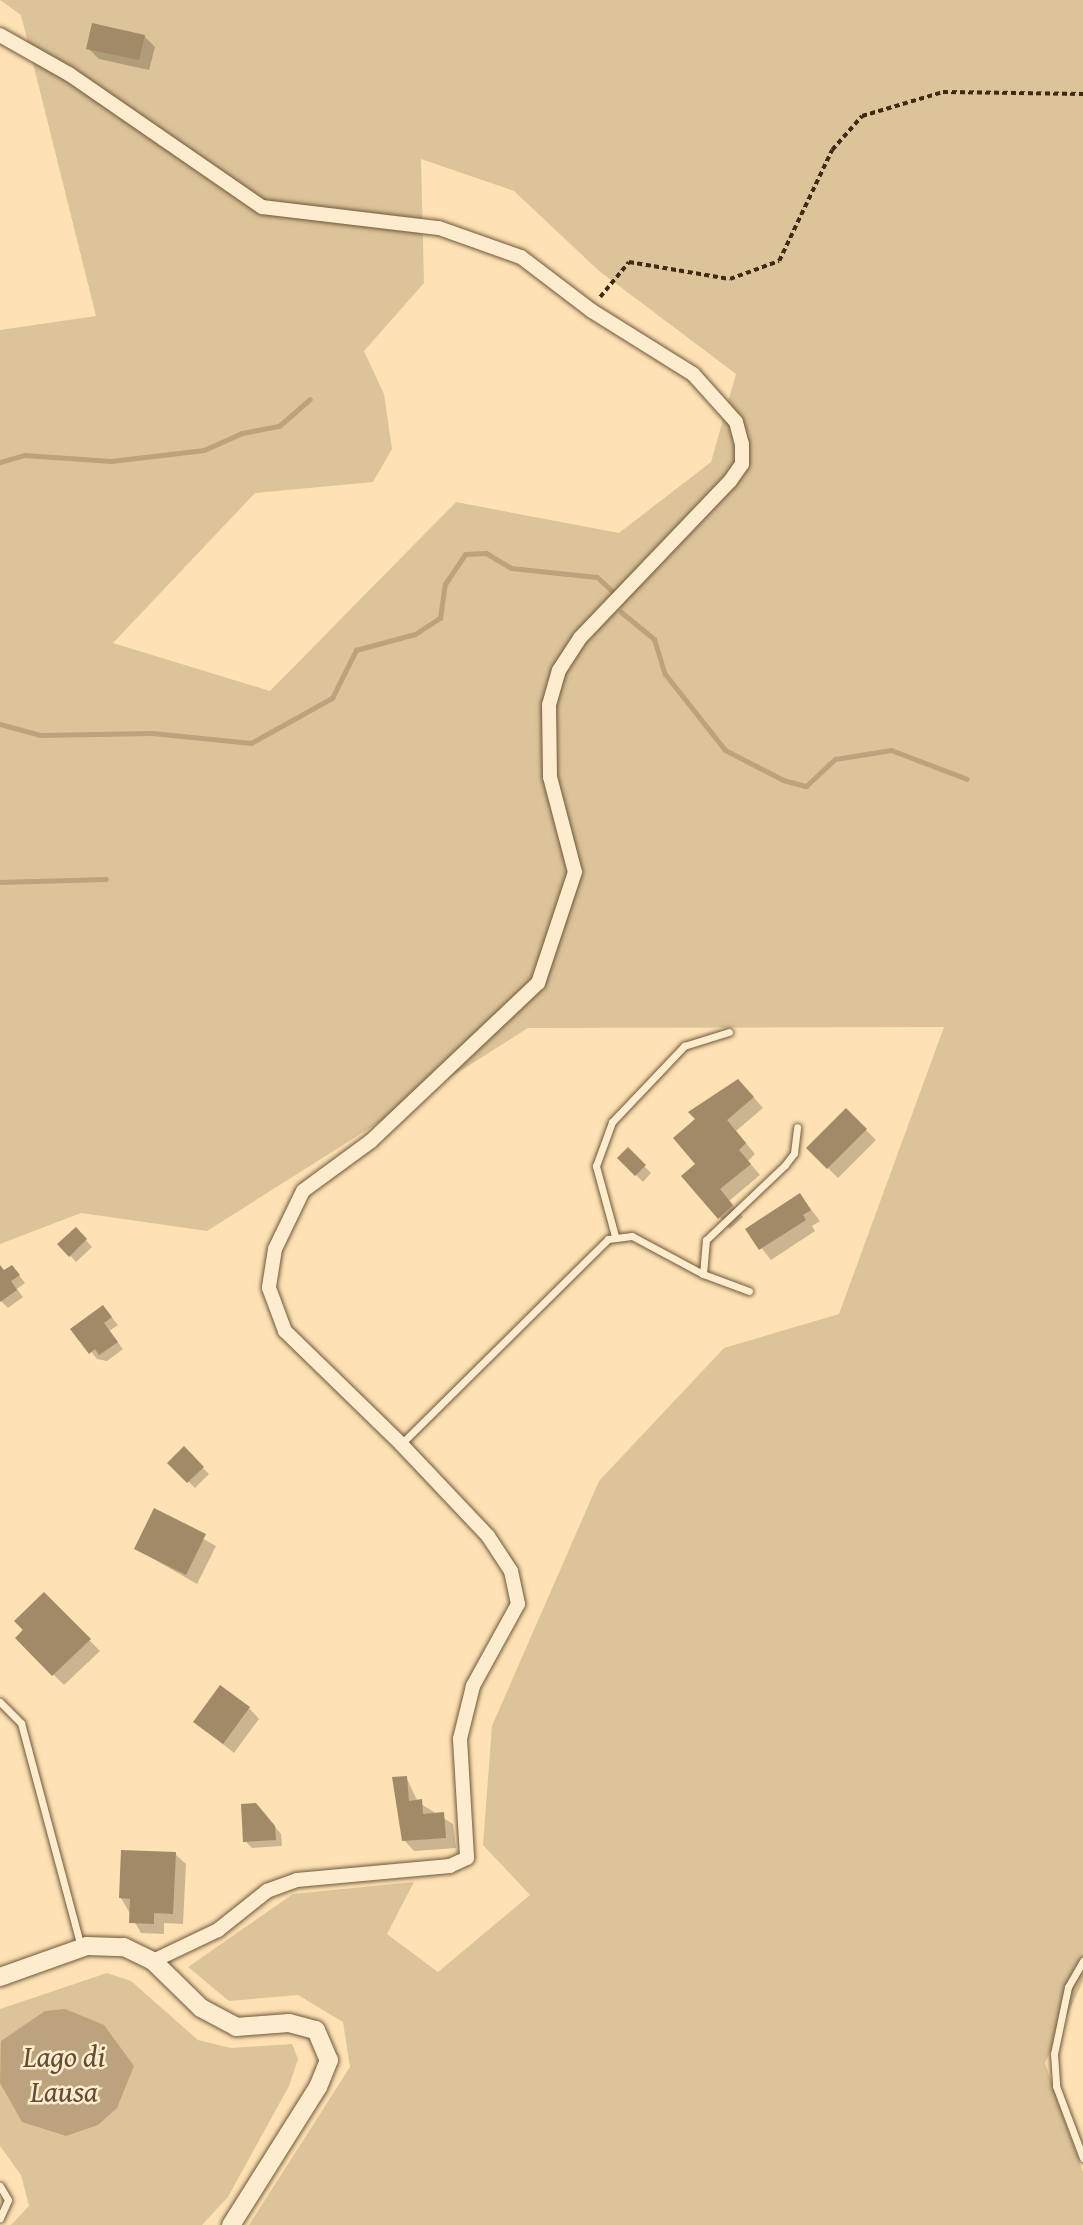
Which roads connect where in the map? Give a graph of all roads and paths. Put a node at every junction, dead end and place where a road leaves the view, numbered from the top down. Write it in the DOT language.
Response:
graph roads {
  1 [pos="0,35"];
  2 [pos="1083,94"];
  3 [pos="592,311"];
  4 [pos="729,1032"];
  5 [pos="797,1127"];
  6 [pos="615,1236"];
  7 [pos="703,1274"];
  8 [pos="749,1291"];
  9 [pos="401,1444"];
  10 [pos="0,1702"];
  11 [pos="82,1948"];
  12 [pos="153,1961"];
  13 [pos="1083,1961"];
  14 [pos="0,1977"];
  15 [pos="1083,2158"];
  16 [pos="0,2186"];
  17 [pos="0,2218"];
  18 [pos="231,2225"];
  1 -- 3 [label="street"];
  2 -- 3 [label="path"];
  3 -- 9 [label="street"];
  4 -- 6 [label="lane"];
  5 -- 7 [label="lane"];
  6 -- 7 [label="lane"];
  6 -- 9 [label="lane"];
  7 -- 8 [label="lane"];
  9 -- 12 [label="street"];
  10 -- 11 [label="lane"];
  11 -- 12 [label="street"];
  11 -- 14 [label="street"];
  12 -- 18 [label="street"];
  13 -- 15 [label="lane"];
  16 -- 17 [label="lane"];
}
